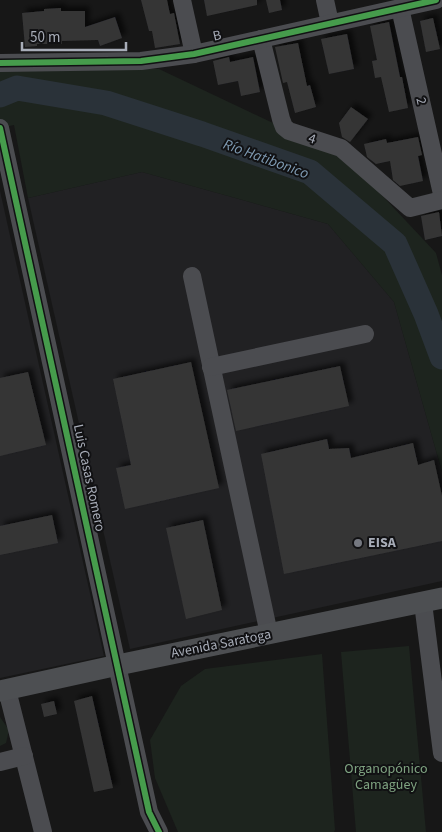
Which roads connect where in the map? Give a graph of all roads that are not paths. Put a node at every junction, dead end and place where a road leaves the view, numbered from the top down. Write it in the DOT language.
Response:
graph roads {
  1 [pos="182,0"];
  2 [pos="325,0"];
  3 [pos="436,0"];
  4 [pos="400,8"];
  5 [pos="330,23"];
  6 [pos="261,38"];
  7 [pos="194,54"];
  8 [pos="0,63"];
  9 [pos="0,128"];
  10 [pos="442,194"];
  11 [pos="442,200"];
  12 [pos="192,276"];
  13 [pos="365,334"];
  14 [pos="211,367"];
  15 [pos="433,601"];
  16 [pos="269,634"];
  17 [pos="118,665"];
  18 [pos="4,690"];
  19 [pos="442,753"];
  20 [pos="24,756"];
  21 [pos="0,762"];
  22 [pos="43,832"];
  23 [pos="159,832"];
  1 -- 7 [label="street"];
  2 -- 5 [label="street"];
  3 -- 4 [label="street, B"];
  4 -- 5 [label="street, B"];
  4 -- 10 [label="street, 2"];
  5 -- 6 [label="street, B"];
  6 -- 7 [label="street, B"];
  6 -- 11 [label="street, 4"];
  7 -- 8 [label="street, B"];
  9 -- 17 [label="street, Luis Casas Romero"];
  12 -- 14 [label="street"];
  13 -- 14 [label="street"];
  14 -- 16 [label="street"];
  15 -- 16 [label="main road, Avenida Saratoga"];
  15 -- 19 [label="street"];
  16 -- 17 [label="main road, Avenida Saratoga"];
  17 -- 18 [label="main road, Avenida Saratoga"];
  17 -- 23 [label="street, Luis Casas Romero"];
  18 -- 20 [label="street"];
  20 -- 21 [label="street"];
  20 -- 22 [label="street"];
}
